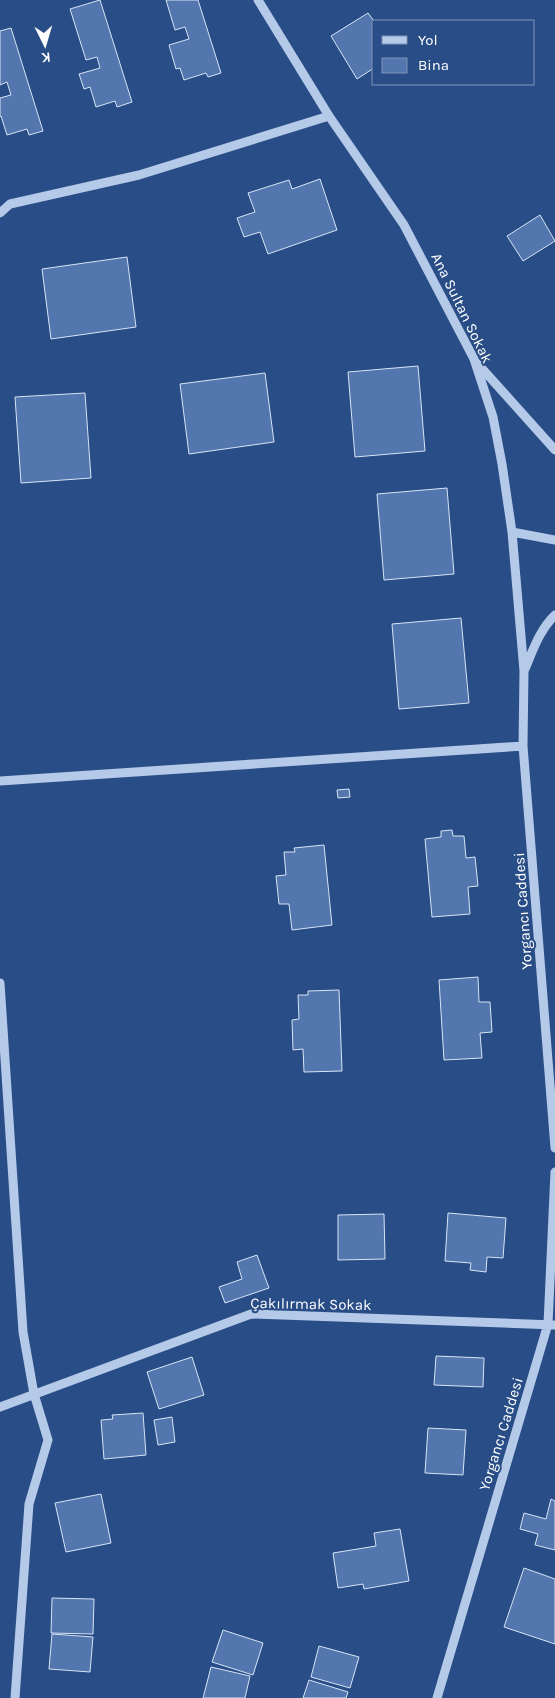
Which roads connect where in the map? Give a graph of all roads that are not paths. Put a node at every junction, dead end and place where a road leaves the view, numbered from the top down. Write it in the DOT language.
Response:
graph roads {
  1 [pos="258,0"];
  2 [pos="328,116"];
  3 [pos="0,213"];
  4 [pos="474,359"];
  5 [pos="555,450"];
  6 [pos="512,532"];
  7 [pos="555,540"];
  8 [pos="555,615"];
  9 [pos="524,671"];
  10 [pos="523,746"];
  11 [pos="0,781"];
  12 [pos="0,983"];
  13 [pos="555,1148"];
  14 [pos="555,1172"];
  15 [pos="551,1325"];
  16 [pos="34,1394"];
  17 [pos="0,1408"];
  18 [pos="15,1698"];
  19 [pos="437,1698"];
  1 -- 2 [label="street, Ana Sultan Sokak"];
  2 -- 3 [label="street"];
  2 -- 4 [label="street, Ana Sultan Sokak"];
  4 -- 5 [label="street"];
  4 -- 6 [label="street, Ana Sultan Sokak"];
  6 -- 7 [label="street"];
  6 -- 9 [label="street, Ana Sultan Sokak"];
  8 -- 9 [label="street"];
  9 -- 10 [label="street, Yorgancı Caddesi"];
  10 -- 11 [label="street"];
  10 -- 13 [label="street, Yorgancı Caddesi"];
  12 -- 16 [label="street"];
  14 -- 15 [label="street, Yorgancı Caddesi"];
  15 -- 16 [label="street, Çakılırmak Sokak"];
  15 -- 19 [label="street, Yorgancı Caddesi"];
  16 -- 17 [label="street, Çakılırmak Sokak"];
  16 -- 18 [label="street"];
}
